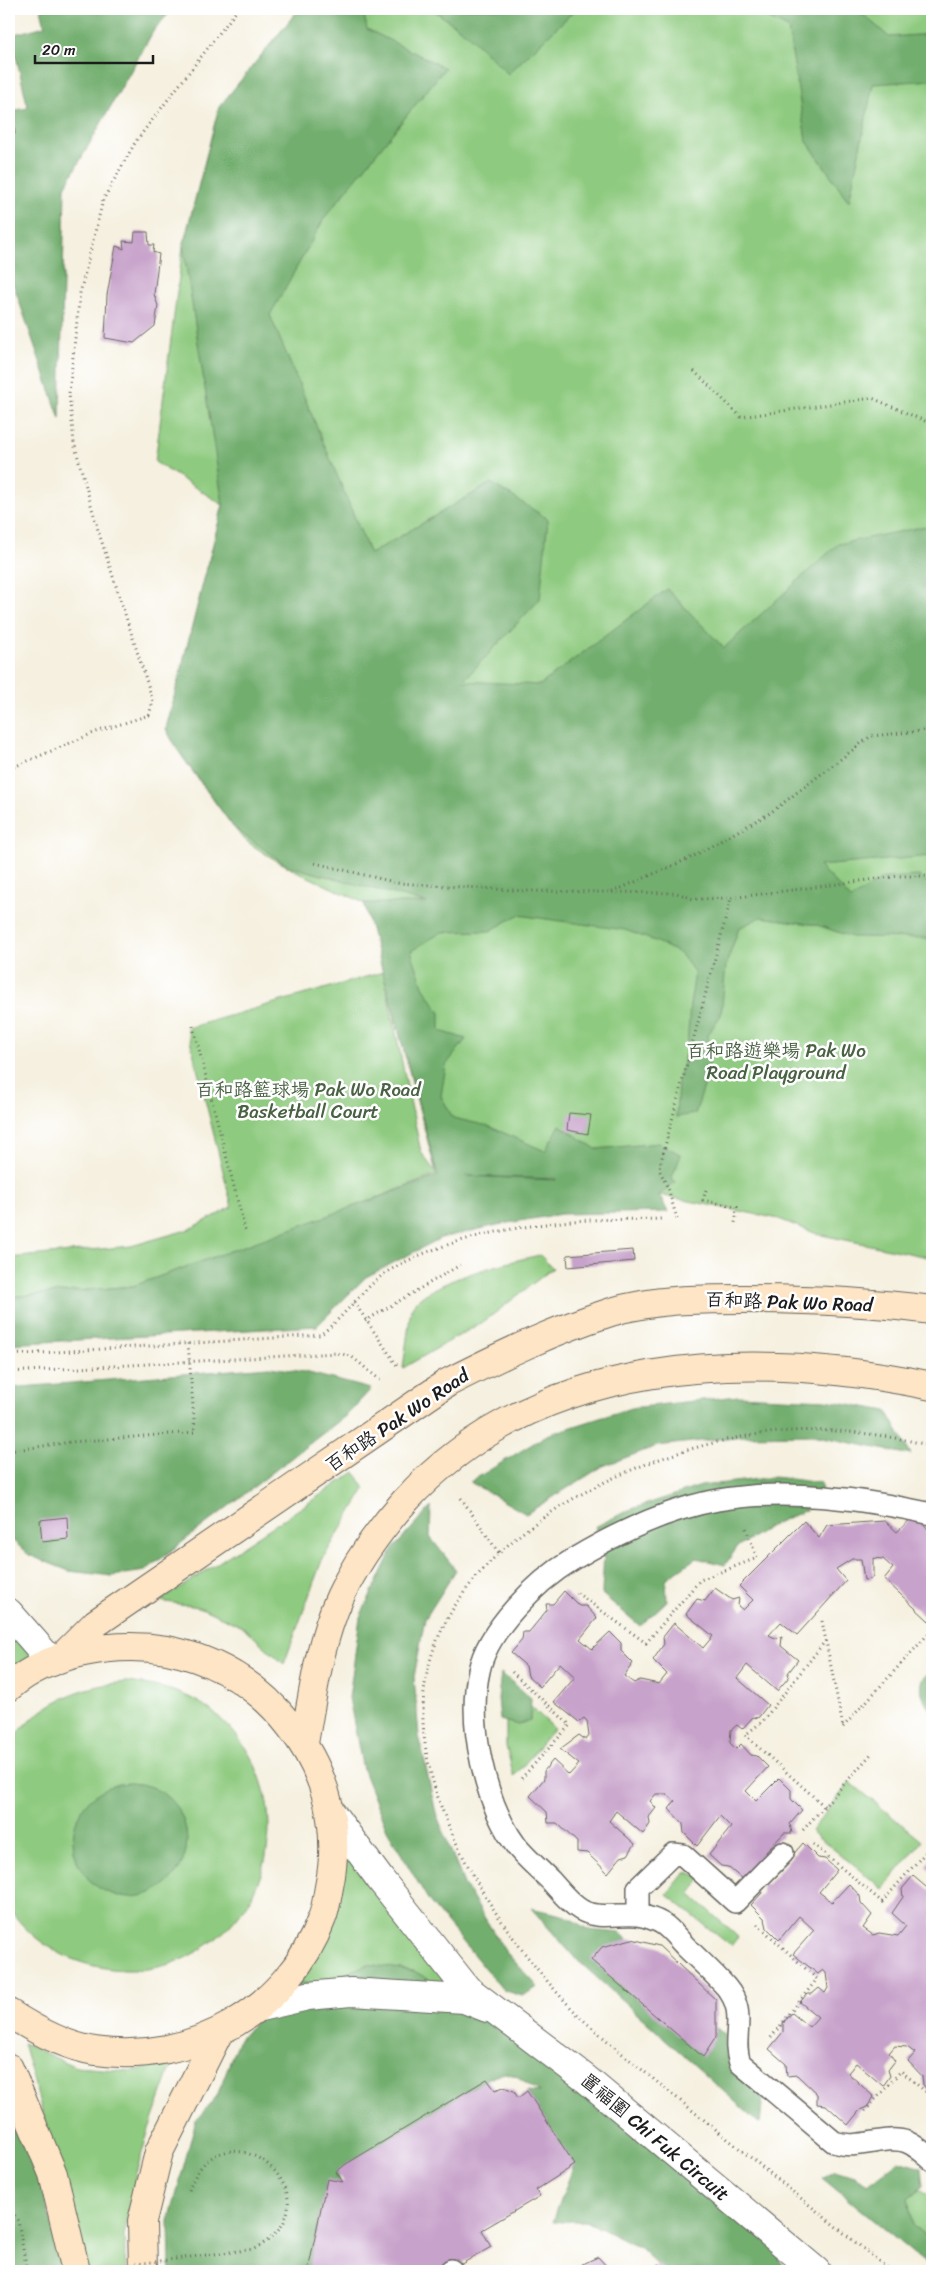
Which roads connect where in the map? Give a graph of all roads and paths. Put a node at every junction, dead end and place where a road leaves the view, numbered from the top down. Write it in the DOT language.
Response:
graph roads {
  1 [pos="238,9"];
  2 [pos="694,372"];
  3 [pos="932,424"];
  4 [pos="932,730"];
  5 [pos="9,769"];
  6 [pos="315,863"];
  7 [pos="932,876"];
  8 [pos="609,893"];
  9 [pos="731,898"];
  10 [pos="193,1026"];
  11 [pos="706,1190"];
  12 [pos="661,1219"];
  13 [pos="677,1219"];
  14 [pos="735,1223"];
  15 [pos="245,1230"];
  16 [pos="460,1265"];
  17 [pos="354,1302"];
  18 [pos="932,1310"];
  19 [pos="365,1321"];
  20 [pos="188,1343"];
  21 [pos="9,1355"];
  22 [pos="190,1362"];
  23 [pos="398,1367"];
  24 [pos="9,1372"];
  25 [pos="380,1380"];
  26 [pos="932,1386"];
  27 [pos="932,1446"];
  28 [pos="9,1451"];
  29 [pos="460,1497"];
  30 [pos="932,1514"];
  31 [pos="499,1553"];
  32 [pos="757,1558"];
  33 [pos="571,1589"];
  34 [pos="9,1614"];
  35 [pos="822,1621"];
  36 [pos="932,1630"];
  37 [pos="826,1640"];
  38 [pos="56,1660"];
  39 [pos="508,1669"];
  40 [pos="9,1688"];
  41 [pos="304,1743"];
  42 [pos="873,1752"];
  43 [pos="512,1788"];
  44 [pos="824,1806"];
  45 [pos="330,1811"];
  46 [pos="801,1833"];
  47 [pos="932,1845"];
  48 [pos="783,1853"];
  49 [pos="638,1915"];
  50 [pos="260,2007"];
  51 [pos="9,2013"];
  52 [pos="502,2015"];
  53 [pos="218,2034"];
  54 [pos="9,2068"];
  55 [pos="932,2097"];
  56 [pos="861,2115"];
  57 [pos="932,2160"];
  58 [pos="188,2194"];
  59 [pos="9,2207"];
  60 [pos="808,2269"];
  61 [pos="27,2271"];
  62 [pos="76,2271"];
  63 [pos="81,2271"];
  64 [pos="143,2271"];
  65 [pos="891,2271"];
  1 -- 5 [label="path"];
  2 -- 3 [label="path"];
  4 -- 8 [label="path"];
  6 -- 8 [label="path"];
  7 -- 9 [label="path"];
  8 -- 9 [label="path"];
  9 -- 13 [label="path"];
  10 -- 15 [label="path"];
  11 -- 14 [label="path"];
  12 -- 17 [label="path"];
  16 -- 19 [label="path"];
  17 -- 19 [label="path"];
  17 -- 20 [label="path"];
  18 -- 38 [label="main road, 百和路 Pak Wo Road"];
  19 -- 23 [label="path"];
  20 -- 21 [label="path"];
  20 -- 22 [label="path"];
  22 -- 24 [label="path"];
  22 -- 25 [label="path"];
  22 -- 28 [label="path"];
  26 -- 41 [label="main road"];
  27 -- 31 [label="path"];
  29 -- 31 [label="path"];
  30 -- 49 [label="lane"];
  31 -- 65 [label="path"];
  32 -- 33 [label="path"];
  34 -- 38 [label="street"];
  35 -- 37 [label="path"];
  36 -- 37 [label="path"];
  37 -- 44 [label="path"];
  38 -- 40 [label="main road, 百和路 Pak Wo Road"];
  38 -- 41 [label="main road, 百和路 Pak Wo Road"];
  39 -- 43 [label="path"];
  41 -- 45 [label="main road, 百和路 Pak Wo Road"];
  42 -- 44 [label="path"];
  44 -- 46 [label="path"];
  45 -- 50 [label="main road, 百和路 Pak Wo Road"];
  45 -- 52 [label="street, 置福圍 Chi Fuk Circuit"];
  46 -- 47 [label="path"];
  46 -- 48 [label="path"];
  48 -- 49 [label="lane"];
  49 -- 57 [label="lane"];
  50 -- 52 [label="street, 置福圍 Chi Fuk Circuit"];
  50 -- 53 [label="main road, 百和路 Pak Wo Road"];
  51 -- 53 [label="main road, 百和路 Pak Wo Road"];
  52 -- 60 [label="street, 置福圍 Chi Fuk Circuit"];
  53 -- 64 [label="main road"];
  54 -- 62 [label="main road"];
  55 -- 56 [label="path"];
  58 -- 63 [label="path, bridge"];
  59 -- 61 [label="path"];
}
